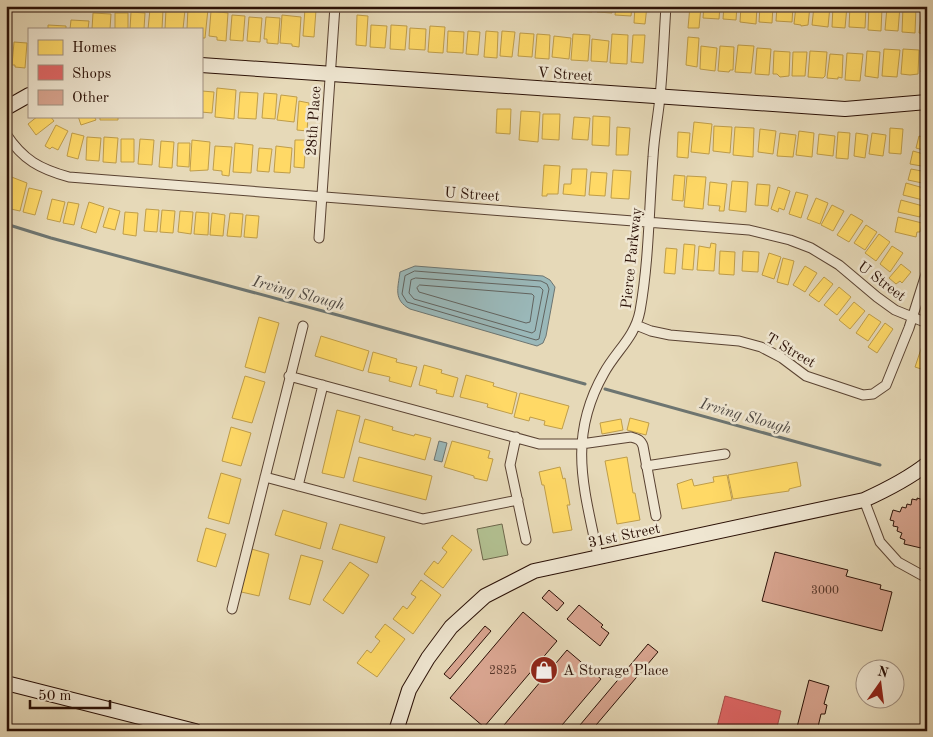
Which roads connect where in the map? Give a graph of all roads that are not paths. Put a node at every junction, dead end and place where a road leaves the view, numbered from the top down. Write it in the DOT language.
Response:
graph roads {
  1 [pos="336,6"];
  2 [pos="666,6"];
  3 [pos="202,65"];
  4 [pos="330,73"];
  5 [pos="28,96"];
  6 [pos="660,97"];
  7 [pos="927,102"];
  8 [pos="6,108"];
  9 [pos="6,134"];
  10 [pos="322,197"];
  11 [pos="649,222"];
  12 [pos="319,238"];
  13 [pos="927,271"];
  14 [pos="912,316"];
  15 [pos="927,323"];
  16 [pos="636,325"];
  17 [pos="302,326"];
  18 [pos="289,376"];
  19 [pos="323,385"];
  20 [pos="516,437"];
  21 [pos="581,444"];
  22 [pos="725,454"];
  23 [pos="927,464"];
  24 [pos="646,466"];
  25 [pos="264,477"];
  26 [pos="298,486"];
  27 [pos="518,500"];
  28 [pos="864,500"];
  29 [pos="656,516"];
  30 [pos="526,540"];
  31 [pos="598,556"];
  32 [pos="927,578"];
  33 [pos="232,609"];
  34 [pos="6,683"];
  35 [pos="195,731"];
  36 [pos="396,731"];
  1 -- 4 [label="street, 28th Place"];
  2 -- 6 [label="street, Pierce Parkway"];
  3 -- 4 [label="street, V Street"];
  4 -- 6 [label="street, V Street"];
  4 -- 10 [label="street, 28th Place"];
  5 -- 8 [label="street"];
  6 -- 7 [label="street, V Street"];
  6 -- 11 [label="street, Pierce Parkway"];
  9 -- 10 [label="street, U Street"];
  10 -- 11 [label="street, U Street"];
  10 -- 12 [label="street, 28th Place"];
  11 -- 14 [label="street, U Street"];
  11 -- 16 [label="street, Pierce Parkway"];
  13 -- 14 [label="street, T Street"];
  14 -- 15 [label="street, U Street"];
  14 -- 16 [label="street, T Street"];
  16 -- 21 [label="street, Pierce Parkway"];
  17 -- 18 [label="street"];
  18 -- 19 [label="street"];
  18 -- 25 [label="street"];
  19 -- 20 [label="street"];
  19 -- 26 [label="street"];
  20 -- 21 [label="street"];
  20 -- 27 [label="street"];
  21 -- 24 [label="street"];
  21 -- 31 [label="street, Pierce Parkway"];
  22 -- 24 [label="street"];
  23 -- 28 [label="street, 31st Street"];
  24 -- 29 [label="street"];
  25 -- 26 [label="street"];
  25 -- 33 [label="street"];
  26 -- 27 [label="street"];
  27 -- 30 [label="street"];
  28 -- 31 [label="street, 31st Street"];
  28 -- 32 [label="street"];
  31 -- 36 [label="street, 31st Street"];
  34 -- 35 [label="street"];
}
